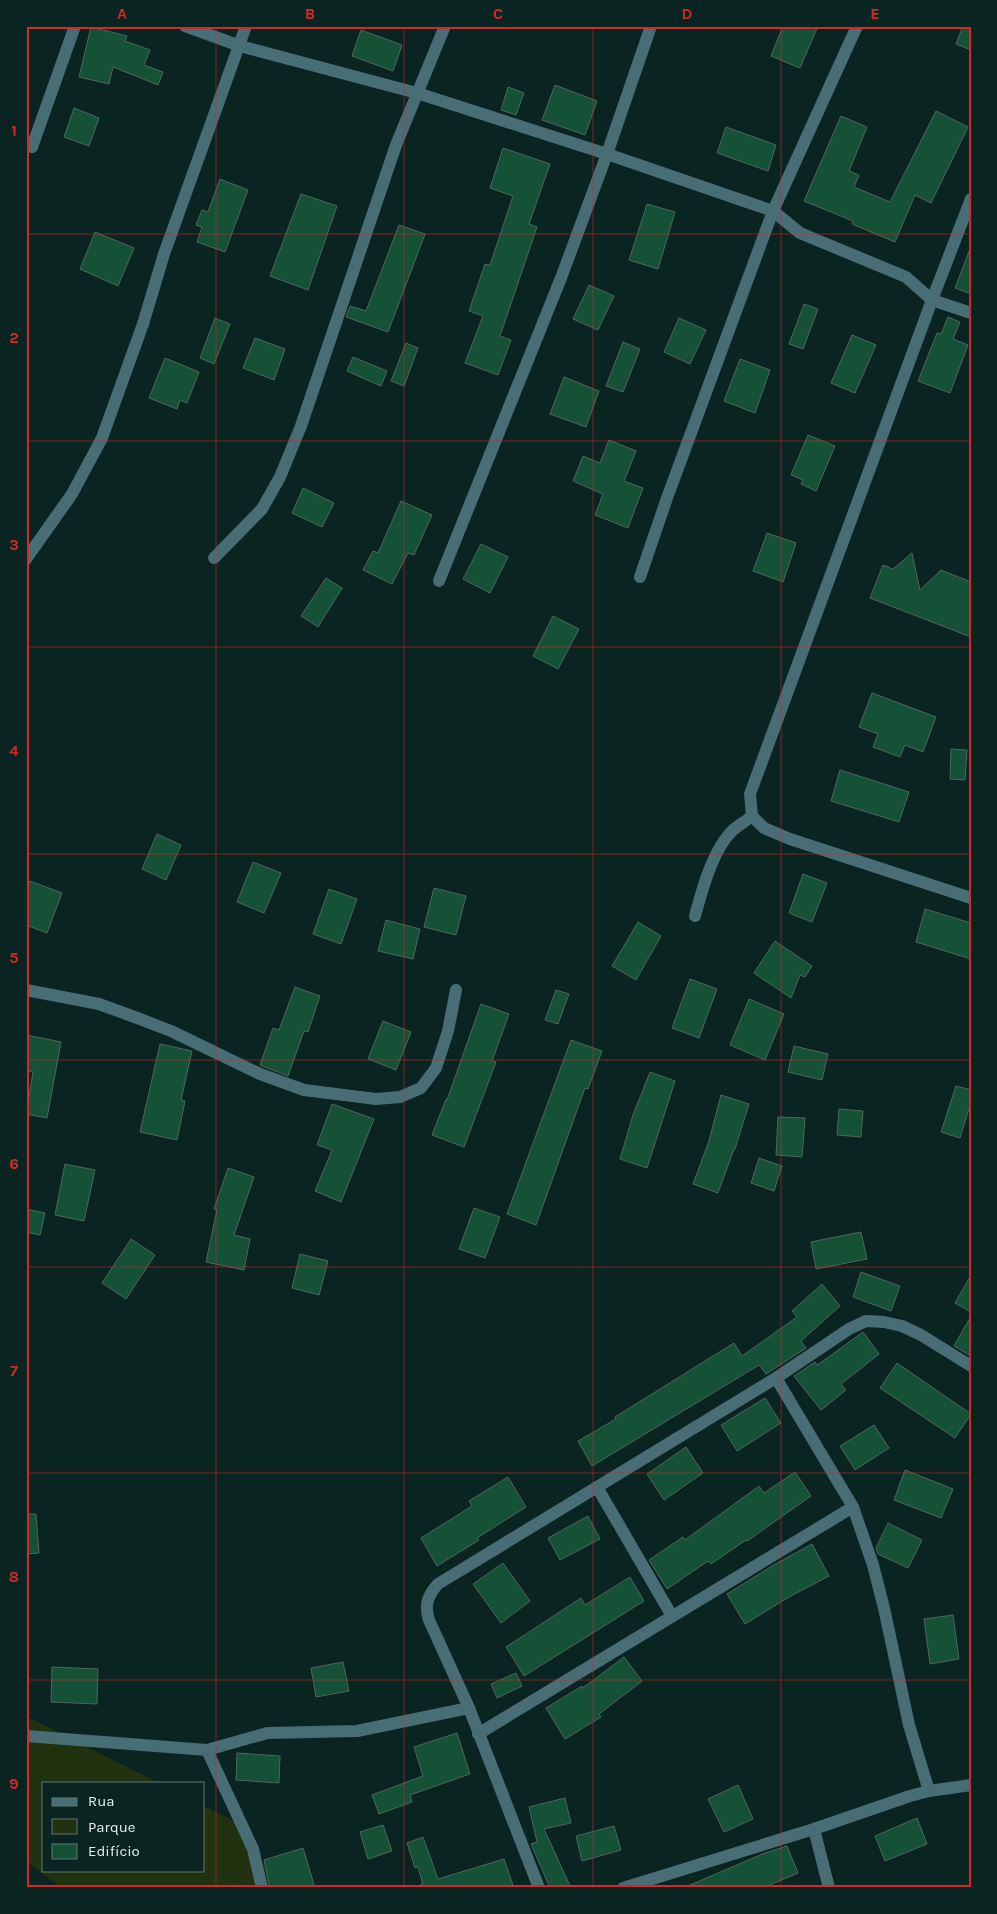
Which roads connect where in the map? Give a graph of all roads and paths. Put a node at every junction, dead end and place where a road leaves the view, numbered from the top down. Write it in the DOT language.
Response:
graph roads {
  1 [pos="74,26"];
  2 [pos="185,26"];
  3 [pos="246,26"];
  4 [pos="445,26"];
  5 [pos="651,26"];
  6 [pos="857,26"];
  7 [pos="240,46"];
  8 [pos="417,93"];
  9 [pos="32,147"];
  10 [pos="607,154"];
  11 [pos="971,199"];
  12 [pos="772,211"];
  13 [pos="932,300"];
  14 [pos="971,314"];
  15 [pos="214,558"];
  16 [pos="26,559"];
  17 [pos="640,577"];
  18 [pos="439,581"];
  19 [pos="752,816"];
  20 [pos="971,898"];
  21 [pos="695,916"];
  22 [pos="26,990"];
  23 [pos="456,990"];
  24 [pos="971,1366"];
  25 [pos="776,1378"];
  26 [pos="597,1487"];
  27 [pos="853,1507"];
  28 [pos="672,1616"];
  29 [pos="469,1708"];
  30 [pos="478,1734"];
  31 [pos="26,1736"];
  32 [pos="207,1750"];
  33 [pos="971,1785"];
  34 [pos="929,1792"];
  35 [pos="814,1829"];
  36 [pos="262,1888"];
  37 [pos="539,1888"];
  38 [pos="623,1888"];
  39 [pos="828,1888"];
  1 -- 9 [label="street"];
  2 -- 7 [label="street"];
  3 -- 7 [label="street"];
  4 -- 8 [label="street"];
  5 -- 10 [label="street"];
  6 -- 12 [label="street"];
  7 -- 8 [label="street"];
  7 -- 16 [label="street"];
  8 -- 10 [label="street"];
  8 -- 15 [label="street"];
  10 -- 12 [label="street"];
  10 -- 18 [label="street"];
  11 -- 13 [label="street"];
  12 -- 13 [label="street"];
  12 -- 17 [label="street"];
  13 -- 14 [label="street"];
  13 -- 19 [label="street"];
  19 -- 20 [label="street"];
  19 -- 21 [label="street"];
  22 -- 23 [label="street"];
  24 -- 25 [label="street"];
  25 -- 26 [label="street"];
  25 -- 27 [label="street"];
  26 -- 28 [label="street"];
  26 -- 29 [label="street"];
  27 -- 28 [label="street"];
  27 -- 34 [label="street"];
  28 -- 30 [label="street"];
  29 -- 30 [label="street"];
  29 -- 32 [label="street"];
  30 -- 37 [label="street"];
  31 -- 32 [label="street"];
  32 -- 36 [label="street"];
  33 -- 34 [label="street"];
  34 -- 35 [label="street"];
  35 -- 38 [label="street"];
  35 -- 39 [label="street"];
}
